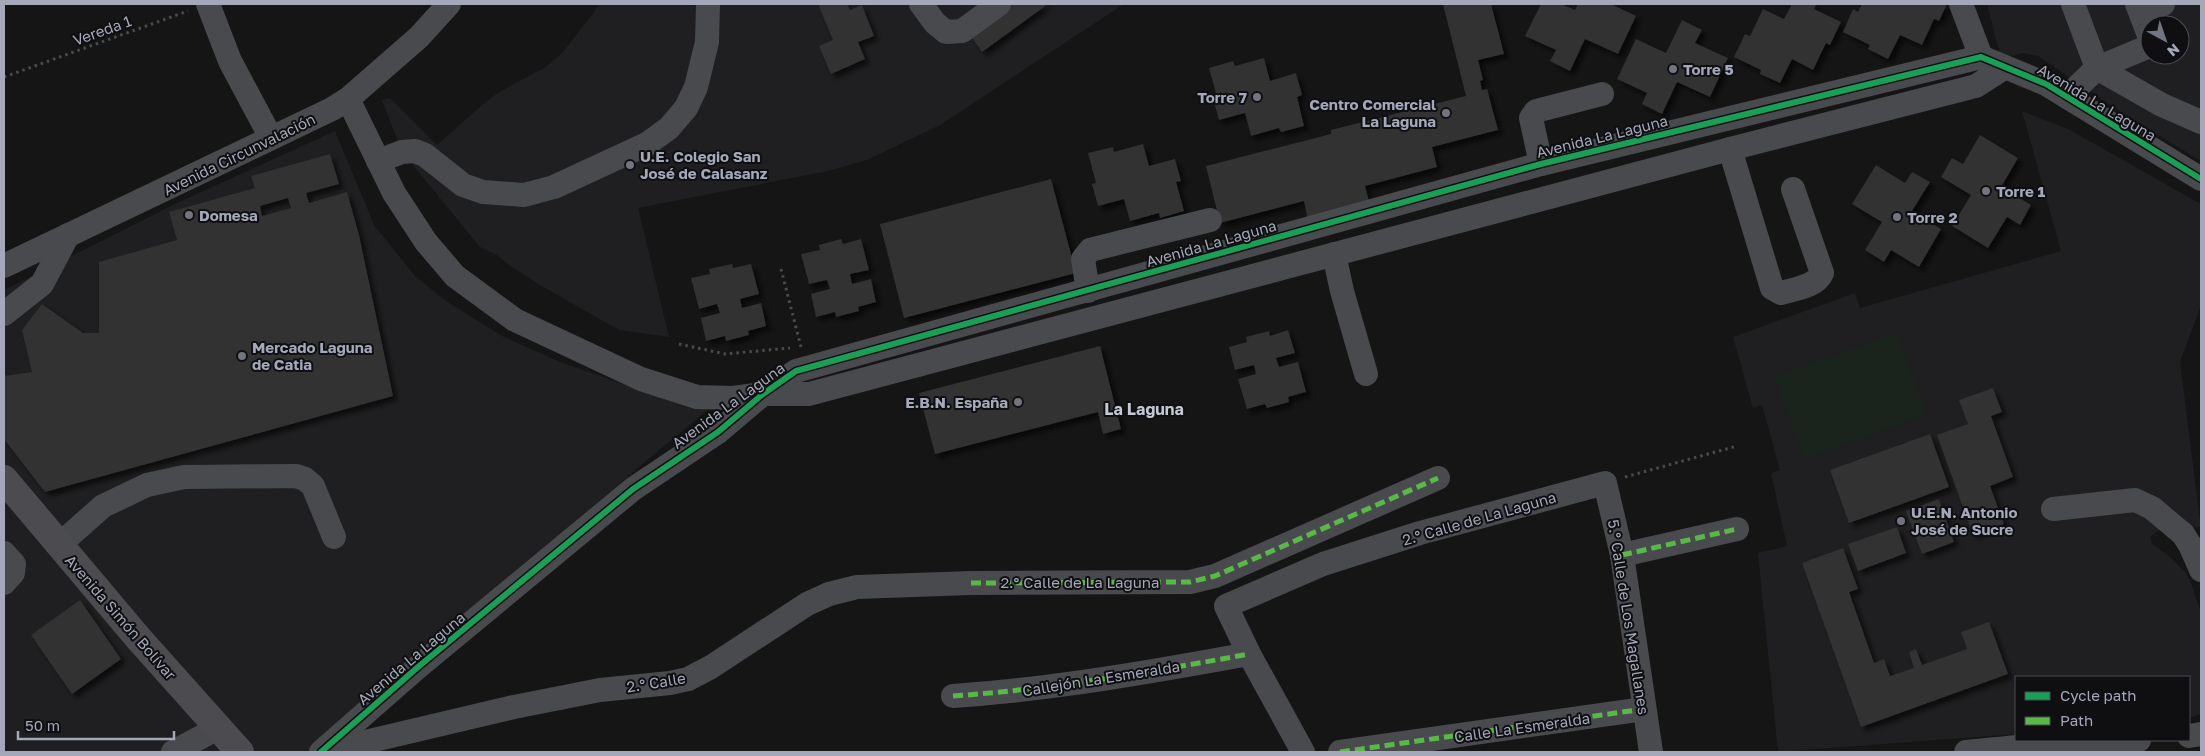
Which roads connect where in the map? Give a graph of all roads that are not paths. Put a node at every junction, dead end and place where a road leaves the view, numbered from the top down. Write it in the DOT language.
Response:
graph roads {
  1 [pos="449,4"];
  2 [pos="708,4"];
  3 [pos="921,4"];
  4 [pos="999,4"];
  5 [pos="1961,4"];
  6 [pos="2073,4"];
  7 [pos="2163,4"];
  8 [pos="198,7"];
  9 [pos="2154,15"];
  10 [pos="2140,50"];
  11 [pos="1982,56"];
  12 [pos="2004,68"];
  13 [pos="2096,68"];
  14 [pos="1602,94"];
  15 [pos="2067,97"];
  16 [pos="348,99"];
  17 [pos="2201,122"];
  18 [pos="271,138"];
  19 [pos="1730,149"];
  20 [pos="378,161"];
  21 [pos="1540,164"];
  22 [pos="2201,179"];
  23 [pos="1793,189"];
  24 [pos="1210,220"];
  25 [pos="68,235"];
  26 [pos="1334,254"];
  27 [pos="4,266"];
  28 [pos="1088,290"];
  29 [pos="4,314"];
  30 [pos="1366,374"];
  31 [pos="763,394"];
  32 [pos="1438,478"];
  33 [pos="4,479"];
  34 [pos="1605,483"];
  35 [pos="2053,509"];
  36 [pos="1737,529"];
  37 [pos="334,537"];
  38 [pos="59,545"];
  39 [pos="4,553"];
  40 [pos="1622,554"];
  41 [pos="2201,570"];
  42 [pos="4,583"];
  43 [pos="971,583"];
  44 [pos="1249,654"];
  45 [pos="953,696"];
  46 [pos="1644,709"];
  47 [pos="218,728"];
  48 [pos="2102,741"];
  49 [pos="173,752"];
  50 [pos="240,752"];
  51 [pos="322,752"];
  52 [pos="1303,752"];
  53 [pos="1340,752"];
  54 [pos="1651,752"];
  55 [pos="1966,752"];
  1 -- 16 [label="street, Avenida Circunvalación"];
  2 -- 20 [label="street"];
  3 -- 4 [label="street"];
  5 -- 11 [label="street"];
  6 -- 13 [label="street"];
  7 -- 9 [label="street"];
  8 -- 18 [label="street"];
  10 -- 13 [label="street"];
  11 -- 12 [label="street, Avenida La Laguna"];
  11 -- 21 [label="street, Avenida La Laguna"];
  12 -- 15 [label="street, Avenida La Laguna"];
  12 -- 19 [label="street, Avenida La Laguna"];
  13 -- 15 [label="street"];
  13 -- 17 [label="street"];
  14 -- 21 [label="street"];
  15 -- 22 [label="street, Avenida La Laguna"];
  16 -- 18 [label="street, Avenida Circunvalación"];
  16 -- 20 [label="street, Avenida La Laguna"];
  18 -- 25 [label="street, Avenida Circunvalación"];
  19 -- 23 [label="street"];
  19 -- 26 [label="street, Avenida La Laguna"];
  20 -- 31 [label="street, Avenida La Laguna"];
  21 -- 28 [label="street, Avenida La Laguna"];
  24 -- 28 [label="street"];
  25 -- 27 [label="street, Avenida Circunvalación"];
  25 -- 29 [label="street"];
  26 -- 30 [label="street"];
  26 -- 31 [label="street, Avenida La Laguna"];
  28 -- 31 [label="street, Avenida La Laguna"];
  31 -- 51 [label="street, Avenida La Laguna"];
  32 -- 43 [label="street, 2.° Calle de La Laguna"];
  33 -- 38 [label="main road, Avenida Simón Bolívar"];
  34 -- 40 [label="street, 5.° Calle de Los Magallanes"];
  34 -- 44 [label="street, 2.° Calle de La Laguna"];
  35 -- 41 [label="street"];
  36 -- 40 [label="street"];
  37 -- 38 [label="street"];
  38 -- 47 [label="main road, Avenida Simón Bolívar"];
  39 -- 42 [label="street"];
  40 -- 46 [label="street, 5.° Calle de Los Magallanes"];
  43 -- 51 [label="street, 2.° Calle"];
  44 -- 45 [label="street, Callejón La Esmeralda"];
  44 -- 52 [label="street"];
  46 -- 53 [label="street, Calle La Esmeralda"];
  46 -- 54 [label="street, 5.° Calle de Los Magallanes"];
  47 -- 49 [label="street"];
  47 -- 50 [label="main road, Avenida Simón Bolívar"];
  48 -- 55 [label="street"];
}
